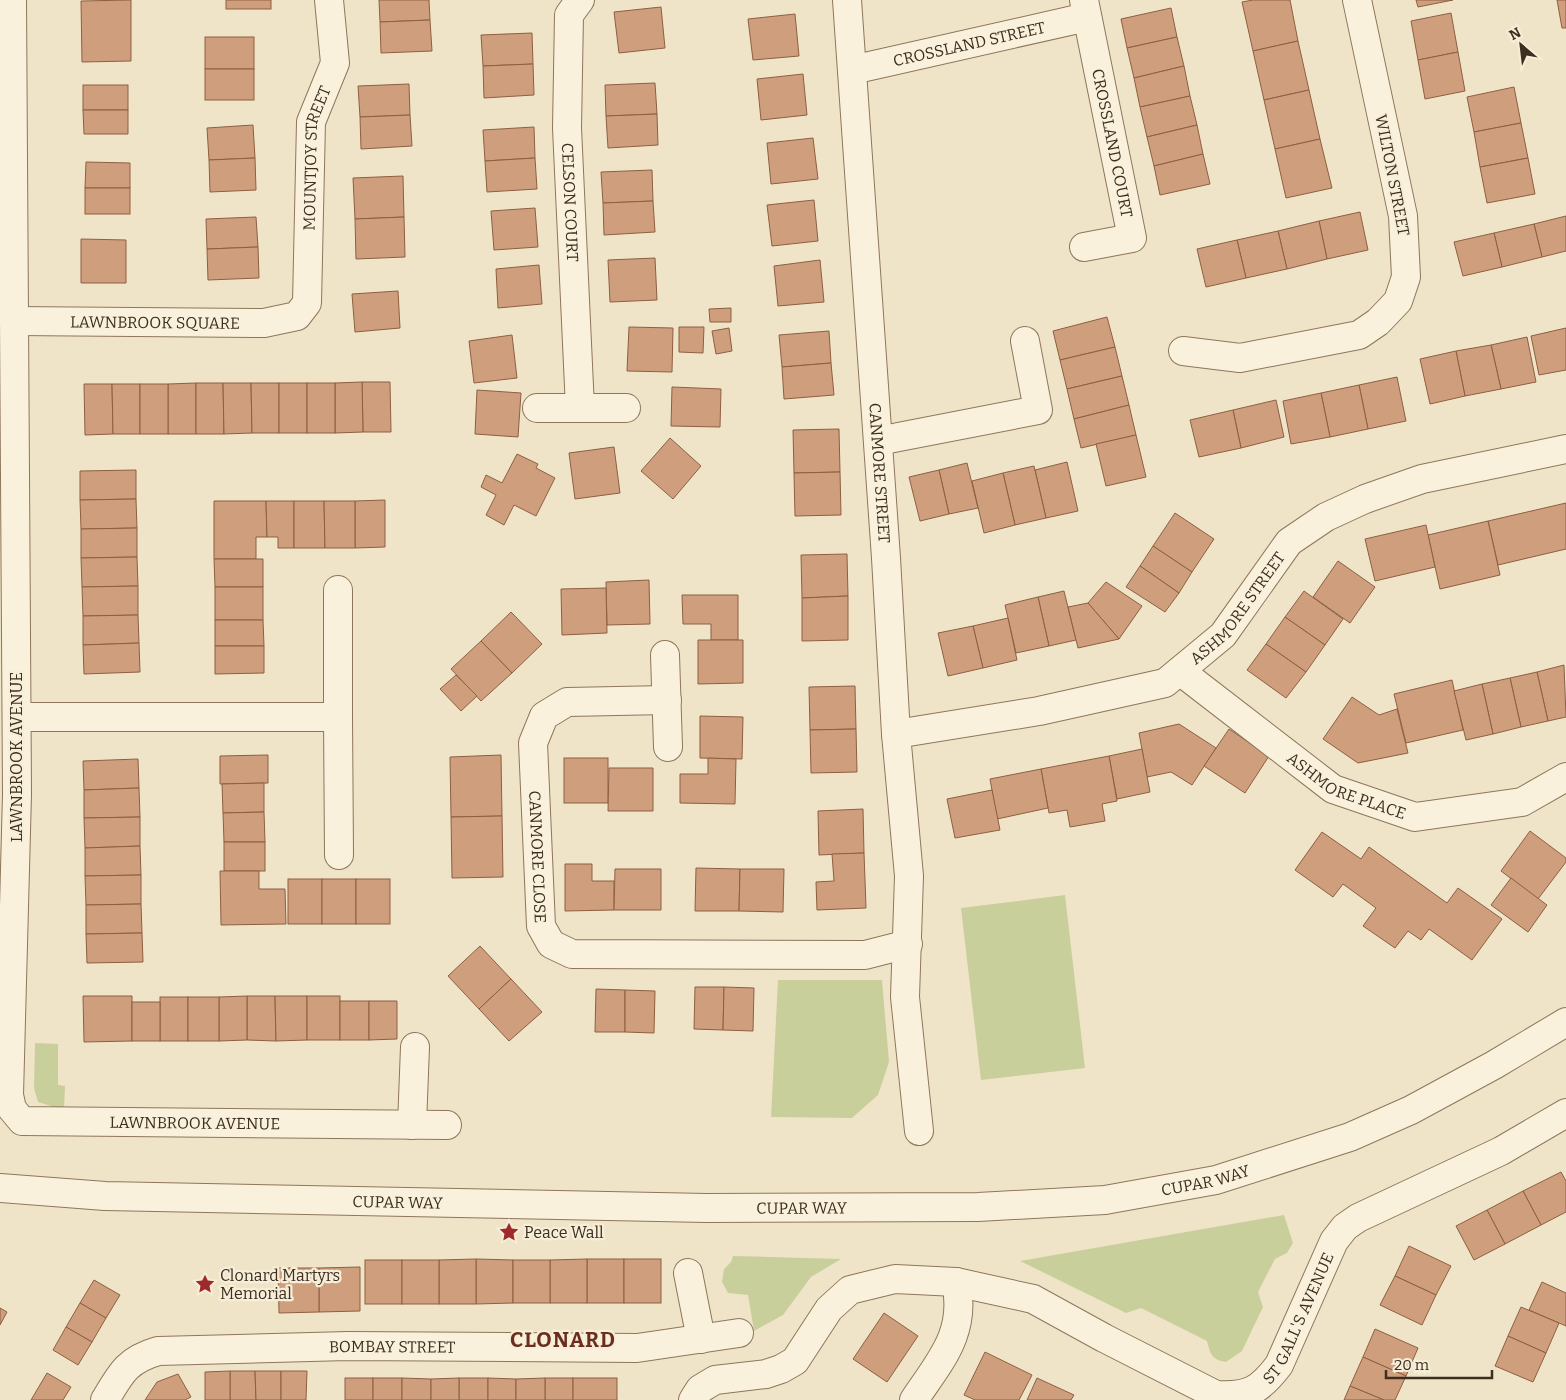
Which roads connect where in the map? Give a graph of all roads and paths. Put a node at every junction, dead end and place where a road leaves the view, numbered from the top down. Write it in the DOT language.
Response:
graph roads {
  1 [pos="12,0"];
  2 [pos="329,0"];
  3 [pos="580,0"];
  4 [pos="847,0"];
  5 [pos="1357,0"];
  6 [pos="1085,9"];
  7 [pos="852,70"];
  8 [pos="6,94"];
  9 [pos="1084,247"];
  10 [pos="297,316"];
  11 [pos="14,321"];
  12 [pos="1025,341"];
  13 [pos="1183,351"];
  14 [pos="537,408"];
  15 [pos="580,408"];
  16 [pos="626,408"];
  17 [pos="878,441"];
  18 [pos="1566,449"];
  19 [pos="8,530"];
  20 [pos="338,590"];
  21 [pos="665,655"];
  22 [pos="1180,671"];
  23 [pos="667,700"];
  24 [pos="17,717"];
  25 [pos="338,717"];
  26 [pos="896,734"];
  27 [pos="668,747"];
  28 [pos="1566,776"];
  29 [pos="9,793"];
  30 [pos="340,855"];
  31 [pos="7,942"];
  32 [pos="908,944"];
  33 [pos="1566,1022"];
  34 [pos="415,1047"];
  35 [pos="1566,1113"];
  36 [pos="412,1125"];
  37 [pos="447,1125"];
  38 [pos="919,1131"];
  39 [pos="0,1188"];
  40 [pos="688,1272"];
  41 [pos="956,1282"];
  42 [pos="739,1333"];
  43 [pos="701,1339"];
  44 [pos="105,1400"];
  45 [pos="693,1400"];
  46 [pos="914,1400"];
  1 -- 8 [label="street, LAWNBROOK AVENUE"];
  2 -- 10 [label="street, MOUNTJOY STREET"];
  3 -- 15 [label="street, CELSON COURT"];
  4 -- 7 [label="street, CANMORE STREET"];
  5 -- 13 [label="street, WILTON STREET"];
  6 -- 7 [label="street, CROSSLAND STREET"];
  6 -- 9 [label="street, CROSSLAND COURT"];
  7 -- 17 [label="street, CANMORE STREET"];
  8 -- 11 [label="street, LAWNBROOK AVENUE"];
  10 -- 11 [label="street, LAWNBROOK SQUARE"];
  11 -- 19 [label="street, LAWNBROOK AVENUE"];
  12 -- 17 [label="street"];
  14 -- 15 [label="street"];
  15 -- 16 [label="street"];
  17 -- 26 [label="street, CANMORE STREET"];
  18 -- 22 [label="street, ASHMORE STREET"];
  19 -- 24 [label="street, LAWNBROOK AVENUE"];
  20 -- 25 [label="street"];
  21 -- 23 [label="street"];
  22 -- 26 [label="street, ASHMORE STREET"];
  22 -- 28 [label="street, ASHMORE PLACE"];
  23 -- 27 [label="street"];
  23 -- 32 [label="street, CANMORE CLOSE"];
  24 -- 25 [label="street"];
  24 -- 29 [label="street, LAWNBROOK AVENUE"];
  25 -- 30 [label="street"];
  26 -- 32 [label="street, CANMORE STREET"];
  29 -- 31 [label="street, LAWNBROOK AVENUE"];
  31 -- 36 [label="street, LAWNBROOK AVENUE"];
  32 -- 38 [label="street, CANMORE STREET"];
  33 -- 39 [label="street, CUPAR WAY"];
  34 -- 36 [label="street"];
  35 -- 41 [label="street, ST GALL'S AVENUE"];
  36 -- 37 [label="street, LAWNBROOK AVENUE"];
  40 -- 43 [label="street"];
  41 -- 45 [label="street, ST GALL'S AVENUE"];
  41 -- 46 [label="street"];
  42 -- 43 [label="street, BOMBAY STREET"];
  43 -- 44 [label="street, BOMBAY STREET"];
}
